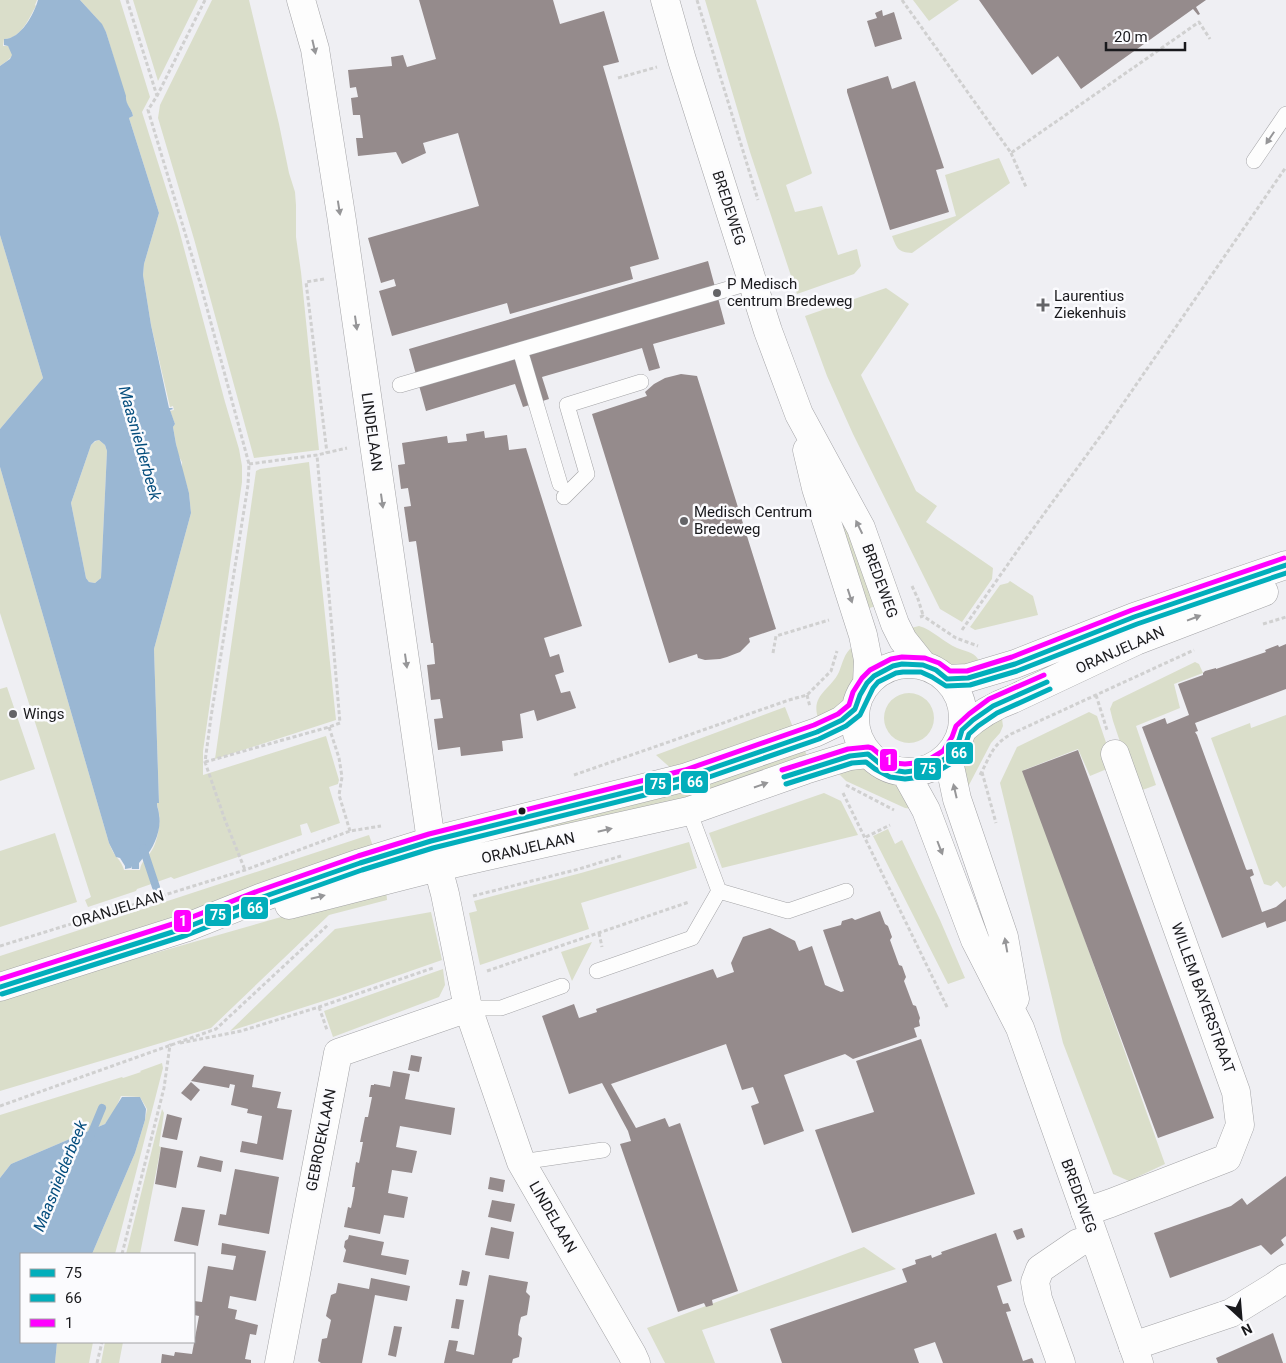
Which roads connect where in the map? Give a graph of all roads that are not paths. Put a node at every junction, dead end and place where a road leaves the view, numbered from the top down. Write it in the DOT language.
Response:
graph roads {
  1 [pos="301,0"];
  2 [pos="665,0"];
  3 [pos="1286,114"];
  4 [pos="1254,161"];
  5 [pos="752,282"];
  6 [pos="520,350"];
  7 [pos="642,382"];
  8 [pos="400,385"];
  9 [pos="799,414"];
  10 [pos="1286,566"];
  11 [pos="1286,584"];
  12 [pos="923,665"];
  13 [pos="947,679"];
  14 [pos="867,683"];
  15 [pos="855,709"];
  16 [pos="962,730"];
  17 [pos="868,754"];
  18 [pos="1115,754"];
  19 [pos="948,757"];
  20 [pos="905,772"];
  21 [pos="688,811"];
  22 [pos="430,830"];
  23 [pos="438,868"];
  24 [pos="719,891"];
  25 [pos="846,892"];
  26 [pos="185,928"];
  27 [pos="597,971"];
  28 [pos="0,986"];
  29 [pos="562,986"];
  30 [pos="468,1008"];
  31 [pos="1020,1028"];
  32 [pos="603,1150"];
  33 [pos="521,1162"];
  34 [pos="1085,1212"];
  35 [pos="1094,1238"];
  36 [pos="1286,1278"];
  37 [pos="1136,1355"];
  38 [pos="279,1363"];
  39 [pos="636,1363"];
  40 [pos="1061,1363"];
  1 -- 22 [label="street, LINDELAAN, one-way"];
  2 -- 5 [label="street, BREDEWEG"];
  3 -- 4 [label="lane, one-way"];
  5 -- 6 [label="lane"];
  5 -- 9 [label="street, BREDEWEG"];
  6 -- 7 [label="lane"];
  6 -- 8 [label="lane"];
  12 -- 9 [label="street, BREDEWEG, one-way"];
  9 -- 14 [label="street, BREDEWEG, one-way"];
  10 -- 13 [label="street, ORANJELAAN"];
  16 -- 11 [label="street, ORANJELAAN, one-way"];
  12 -- 13 [label="street"];
  12 -- 14 [label="street"];
  13 -- 16 [label="street"];
  14 -- 15 [label="street"];
  15 -- 17 [label="street"];
  15 -- 22 [label="street, ORANJELAAN"];
  16 -- 19 [label="street"];
  17 -- 20 [label="street"];
  21 -- 17 [label="street, ORANJELAAN, one-way"];
  18 -- 34 [label="street, WILLEM BAYERSTRAAT"];
  19 -- 20 [label="street"];
  31 -- 19 [label="street, BREDEWEG, one-way"];
  20 -- 31 [label="street, BREDEWEG, one-way"];
  23 -- 21 [label="street, ORANJELAAN, one-way"];
  21 -- 24 [label="lane"];
  22 -- 23 [label="street, LINDELAAN"];
  22 -- 26 [label="street, ORANJELAAN"];
  26 -- 23 [label="street, ORANJELAAN, one-way"];
  23 -- 30 [label="street, LINDELAAN"];
  24 -- 25 [label="lane"];
  24 -- 27 [label="lane"];
  26 -- 28 [label="street, ORANJELAAN"];
  29 -- 30 [label="lane"];
  30 -- 33 [label="street, LINDELAAN"];
  30 -- 38 [label="street, GEBROEKLAAN"];
  31 -- 34 [label="street, BREDEWEG"];
  32 -- 33 [label="lane"];
  33 -- 39 [label="street, LINDELAAN"];
  34 -- 35 [label="street, BREDEWEG"];
  35 -- 37 [label="street, BREDEWEG"];
  35 -- 40 [label="street"];
  36 -- 37 [label="street"];
}
